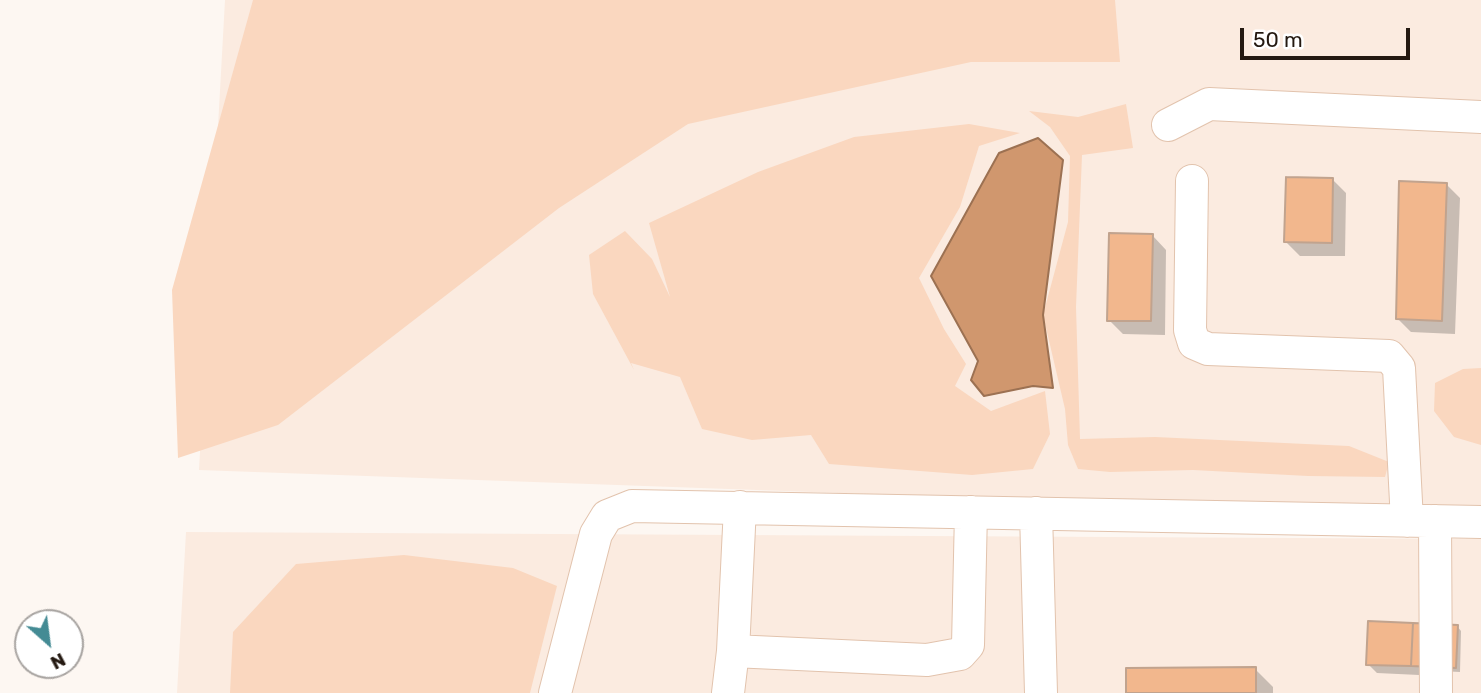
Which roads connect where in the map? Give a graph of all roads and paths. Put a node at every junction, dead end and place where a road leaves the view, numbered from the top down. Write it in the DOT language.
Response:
graph roads {
  1 [pos="1481,117"];
  2 [pos="1168,125"];
  3 [pos="1192,181"];
  4 [pos="740,507"];
  5 [pos="971,512"];
  6 [pos="1036,513"];
  7 [pos="1421,521"];
  8 [pos="1481,522"];
  9 [pos="733,651"];
  10 [pos="555,693"];
  11 [pos="728,693"];
  12 [pos="1041,693"];
  13 [pos="1436,693"];
  1 -- 2 [label="street"];
  3 -- 7 [label="street"];
  4 -- 5 [label="street"];
  4 -- 9 [label="street"];
  4 -- 10 [label="street"];
  5 -- 6 [label="street"];
  5 -- 9 [label="street"];
  6 -- 7 [label="street"];
  6 -- 12 [label="street"];
  7 -- 8 [label="street"];
  7 -- 13 [label="street"];
  9 -- 11 [label="street"];
}
